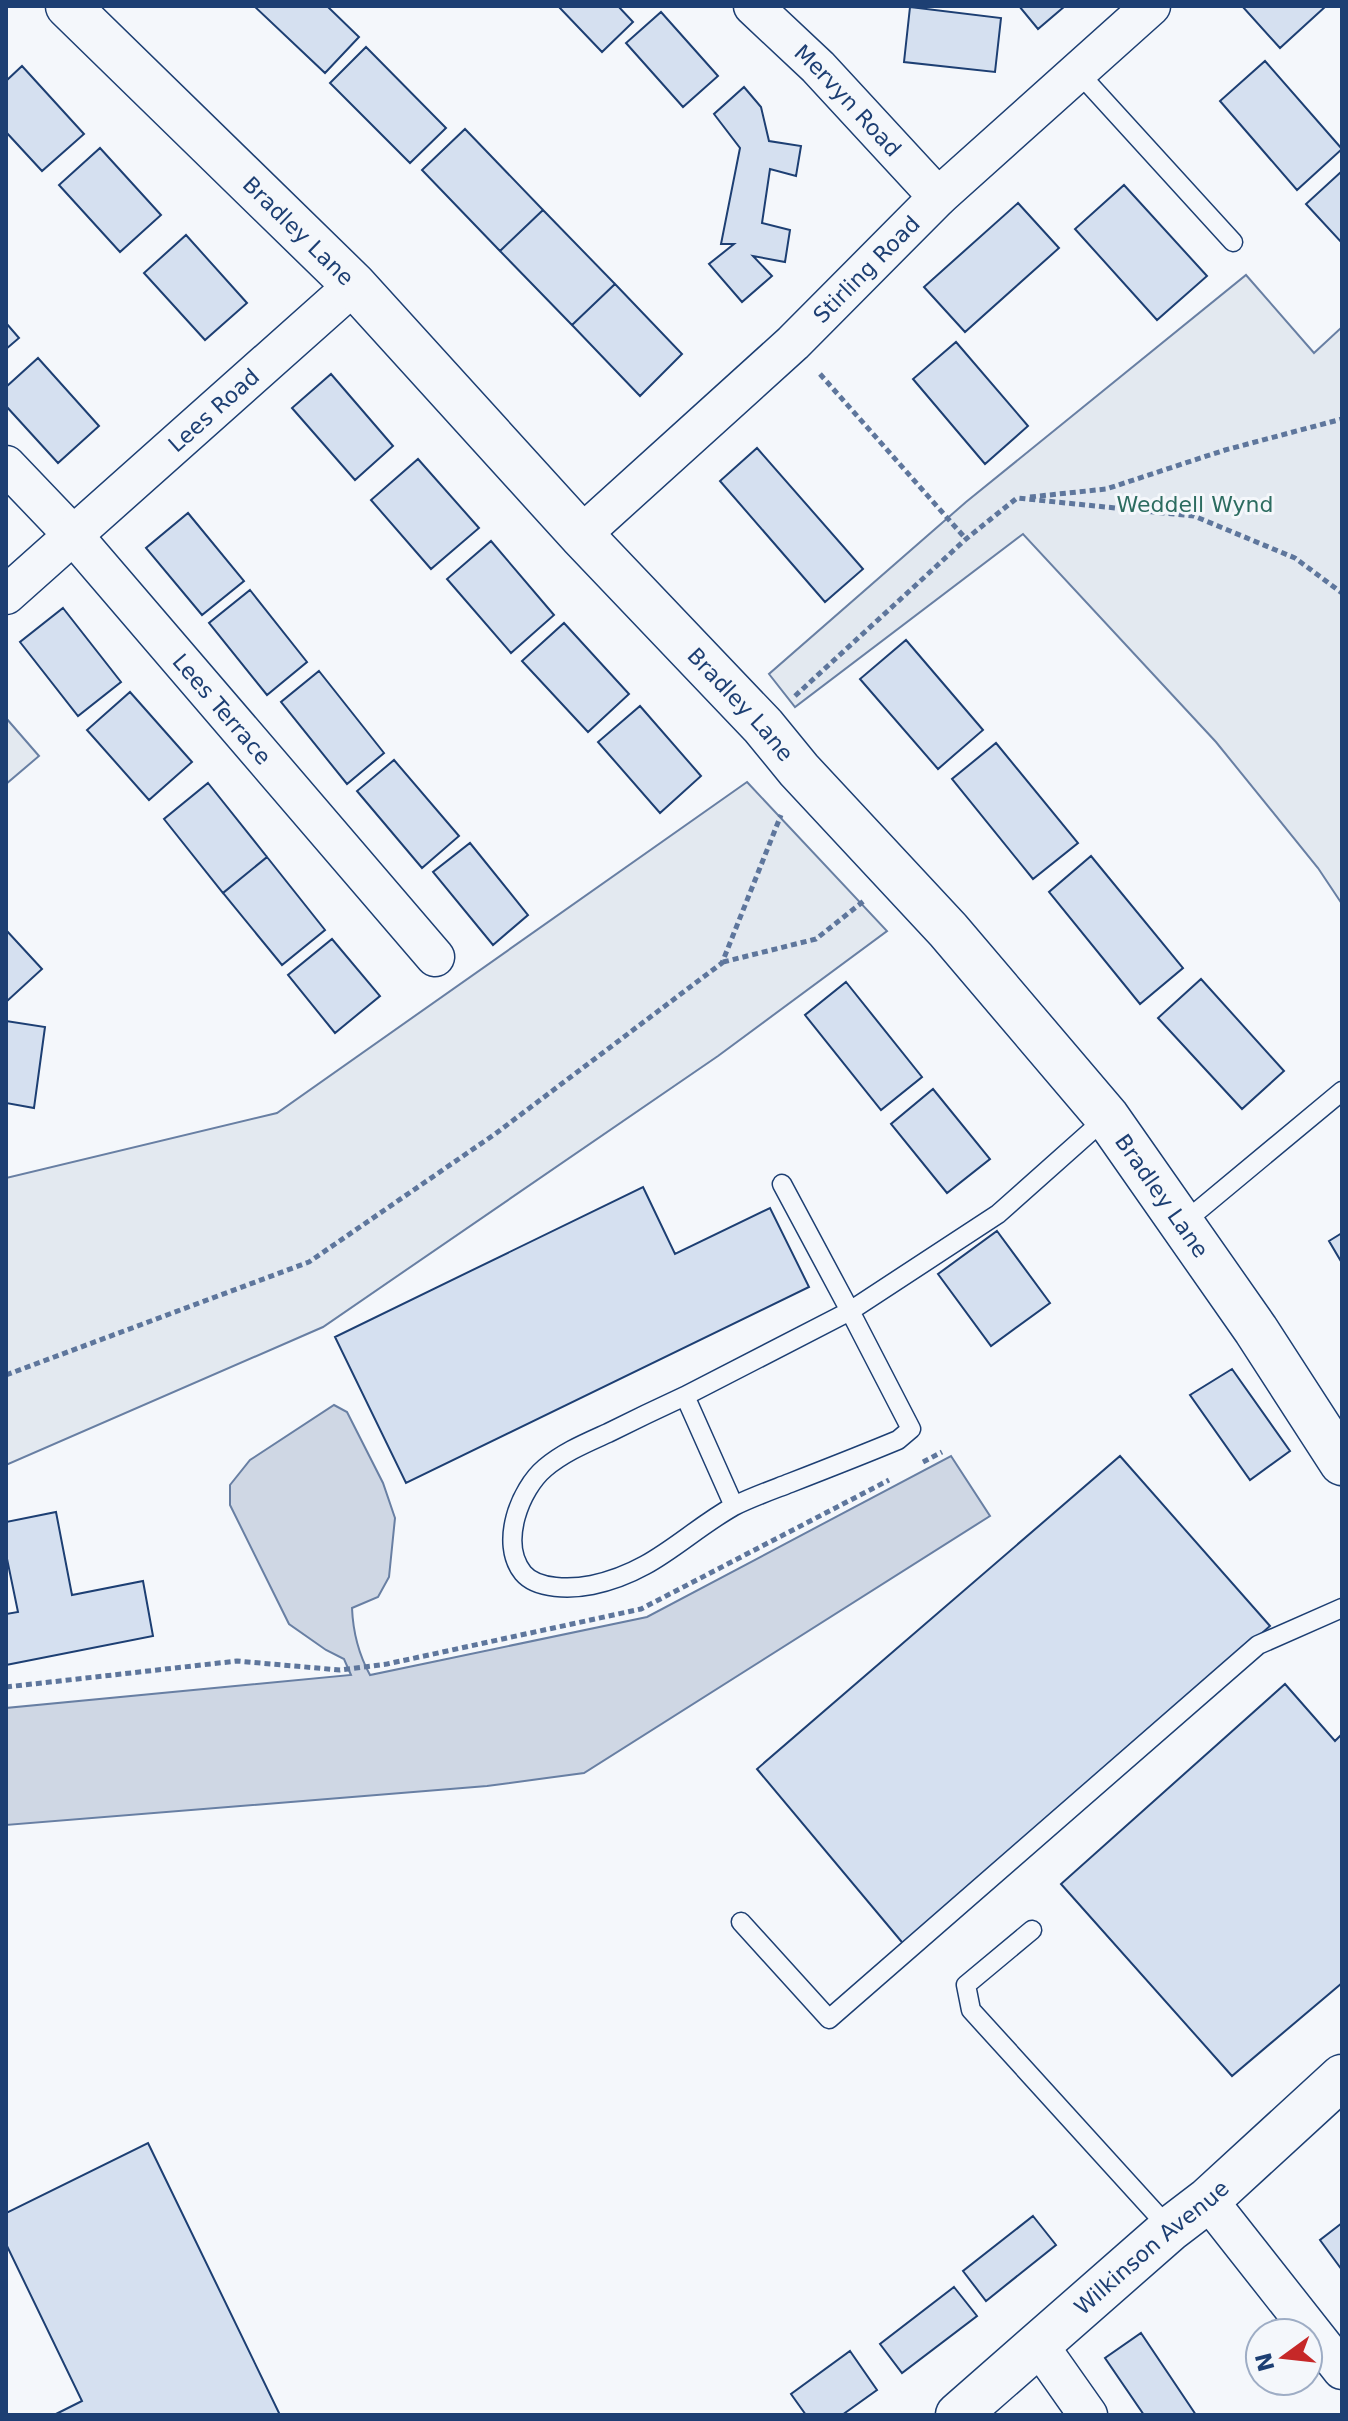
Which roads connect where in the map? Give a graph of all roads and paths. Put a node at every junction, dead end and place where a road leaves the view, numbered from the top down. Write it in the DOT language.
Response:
graph roads {
  1 [pos="68,6"];
  2 [pos="753,6"];
  3 [pos="1151,6"];
  4 [pos="1078,72"];
  5 [pos="938,197"];
  6 [pos="1233,242"];
  7 [pos="354,285"];
  8 [pos="793,343"];
  9 [pos="1342,419"];
  10 [pos="6,465"];
  11 [pos="1017,498"];
  12 [pos="73,535"];
  13 [pos="581,535"];
  14 [pos="966,539"];
  15 [pos="1342,593"];
  16 [pos="6,595"];
  17 [pos="763,726"];
  18 [pos="799,770"];
  19 [pos="896,876"];
  20 [pos="435,957"];
  21 [pos="722,963"];
  22 [pos="1342,1091"];
  23 [pos="1107,1117"];
  24 [pos="782,1184"];
  25 [pos="1182,1224"];
  26 [pos="850,1311"];
  27 [pos="6,1375"];
  28 [pos="685,1396"];
  29 [pos="1342,1463"];
  30 [pos="734,1506"];
  31 [pos="1342,1608"];
  32 [pos="387,1664"];
  33 [pos="6,1687"];
  34 [pos="741,1922"];
  35 [pos="1032,1930"];
  36 [pos="1342,2077"];
  37 [pos="1208,2200"];
  38 [pos="1170,2229"];
  39 [pos="1038,2344"];
  40 [pos="1342,2370"];
  41 [pos="976,2409"];
  42 [pos="1088,2415"];
  1 -- 7 [label="street, Bradley Lane"];
  2 -- 5 [label="street, Mervyn Road"];
  3 -- 4 [label="street, Stirling Road"];
  4 -- 5 [label="street, Stirling Road"];
  4 -- 6 [label="lane"];
  5 -- 8 [label="street, Stirling Road"];
  7 -- 12 [label="street, Lees Road"];
  7 -- 13 [label="street, Bradley Lane"];
  8 -- 13 [label="street, Stirling Road"];
  8 -- 14 [label="path"];
  9 -- 11 [label="path"];
  10 -- 12 [label="street, Lees Terrace"];
  11 -- 14 [label="path"];
  11 -- 15 [label="path"];
  12 -- 16 [label="street, Lees Road"];
  12 -- 20 [label="street, Lees Terrace"];
  13 -- 17 [label="street, Bradley Lane"];
  14 -- 17 [label="path"];
  17 -- 18 [label="street, Bradley Lane"];
  18 -- 19 [label="street, Bradley Lane"];
  18 -- 21 [label="path"];
  19 -- 21 [label="path"];
  19 -- 23 [label="street, Bradley Lane"];
  21 -- 27 [label="path"];
  22 -- 25 [label="lane"];
  23 -- 25 [label="street, Bradley Lane"];
  23 -- 26 [label="lane"];
  24 -- 26 [label="lane"];
  25 -- 29 [label="street, Bradley Lane"];
  26 -- 28 [label="lane"];
  26 -- 30 [label="lane"];
  28 -- 30 [label="lane"];
  28 -- 30 [label="lane"];
  31 -- 34 [label="lane"];
  32 -- 33 [label="path"];
  35 -- 38 [label="lane"];
  36 -- 37 [label="street, Wilkinson Avenue"];
  37 -- 38 [label="street, Wilkinson Avenue"];
  37 -- 40 [label="street"];
  38 -- 39 [label="street, Wilkinson Avenue"];
  39 -- 41 [label="street, Wilkinson Avenue"];
  39 -- 42 [label="street"];
}
